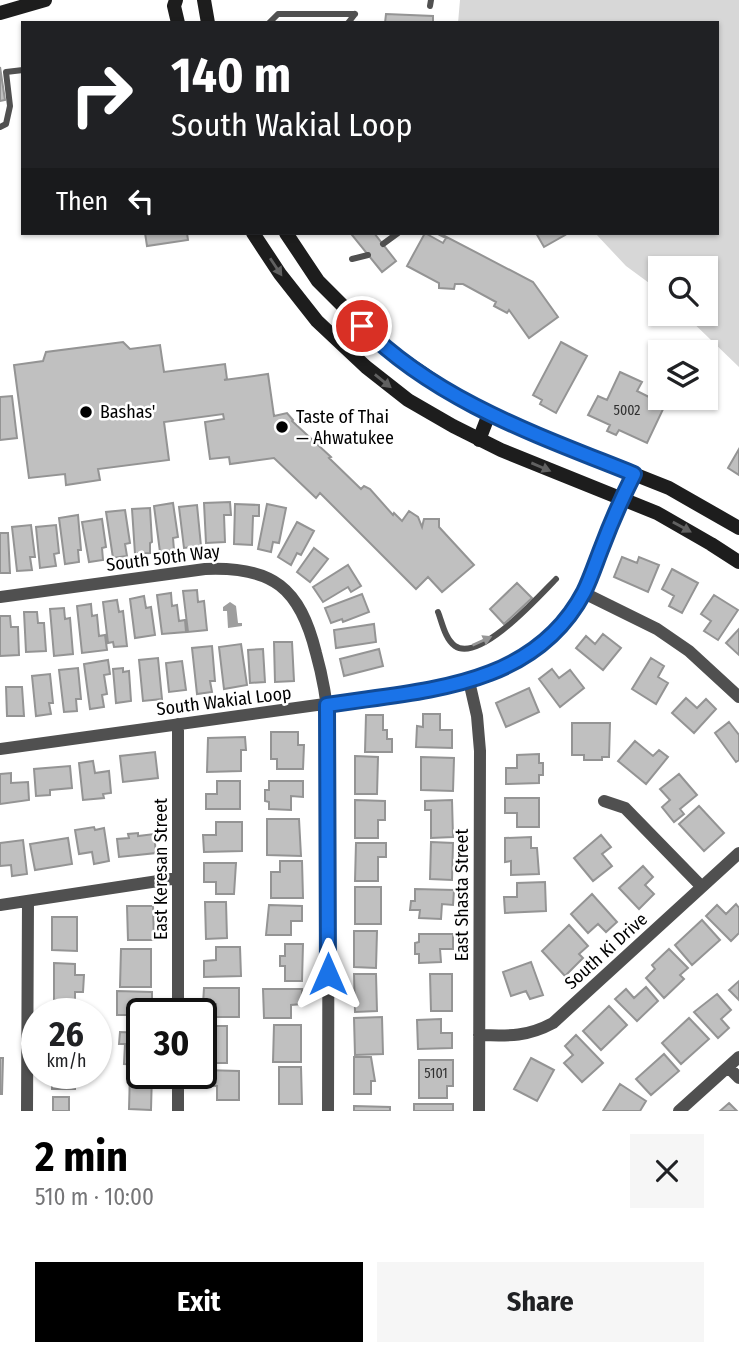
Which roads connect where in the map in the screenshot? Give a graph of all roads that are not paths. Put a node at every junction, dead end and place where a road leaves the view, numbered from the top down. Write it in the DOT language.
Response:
graph roads {
  1 [pos="45,0"];
  2 [pos="176,0"];
  3 [pos="204,0"];
  4 [pos="0,13"];
  5 [pos="178,21"];
  6 [pos="208,21"];
  7 [pos="271,21"];
  8 [pos="350,21"];
  9 [pos="21,70"];
  10 [pos="0,127"];
  11 [pos="255,235"];
  12 [pos="287,235"];
  13 [pos="395,235"];
  14 [pos="383,244"];
  15 [pos="368,255"];
  16 [pos="352,259"];
  17 [pos="489,414"];
  18 [pos="479,440"];
  19 [pos="634,474"];
  20 [pos="622,499"];
  21 [pos="739,528"];
  22 [pos="739,562"];
  23 [pos="556,579"];
  24 [pos="584,593"];
  25 [pos="0,597"];
  26 [pos="438,612"];
  27 [pos="469,681"];
  28 [pos="739,697"];
  29 [pos="327,705"];
  30 [pos="178,724"];
  31 [pos="0,749"];
  32 [pos="604,801"];
  33 [pos="739,853"];
  34 [pos="178,878"];
  35 [pos="702,887"];
  36 [pos="28,901"];
  37 [pos="0,905"];
  38 [pos="178,998"];
  39 [pos="479,1035"];
  40 [pos="739,1057"];
  41 [pos="728,1067"];
  42 [pos="739,1078"];
  43 [pos="178,1089"];
  44 [pos="27,1111"];
  45 [pos="178,1111"];
  46 [pos="328,1111"];
  47 [pos="479,1111"];
  48 [pos="680,1111"];
  1 -- 4 [label="main road"];
  2 -- 5 [label="main road"];
  3 -- 6 [label="main road"];
  7 -- 8 [label="lane"];
  9 -- 10 [label="lane"];
  11 -- 18 [label="main road, one-way"];
  12 -- 17 [label="main road"];
  13 -- 14 [label="lane"];
  15 -- 16 [label="lane"];
  17 -- 18 [label="main road"];
  17 -- 19 [label="main road"];
  18 -- 20 [label="main road, one-way"];
  19 -- 20 [label="street, South Wakial Loop"];
  19 -- 21 [label="main road"];
  20 -- 22 [label="main road, one-way"];
  20 -- 24 [label="street, South Wakial Loop"];
  26 -- 23 [label="lane, one-way"];
  24 -- 27 [label="street, South Wakial Loop"];
  24 -- 28 [label="street"];
  25 -- 29 [label="street, South 50th Way"];
  27 -- 29 [label="street, South Wakial Loop"];
  27 -- 39 [label="street, East Shasta Street"];
  29 -- 30 [label="street, South Wakial Loop"];
  29 -- 46 [label="street, South 50th Way"];
  30 -- 31 [label="street, South Wakial Loop"];
  30 -- 34 [label="street, East Keresan Street"];
  32 -- 35 [label="street"];
  33 -- 35 [label="street, South Ki Drive"];
  34 -- 36 [label="street"];
  34 -- 38 [label="street, East Keresan Street"];
  35 -- 39 [label="street, South Ki Drive"];
  36 -- 37 [label="street"];
  36 -- 44 [label="street"];
  39 -- 47 [label="street, East Shasta Street"];
  40 -- 41 [label="street"];
  41 -- 42 [label="street"];
  41 -- 48 [label="street"];
  43 -- 45 [label="street"];
}
